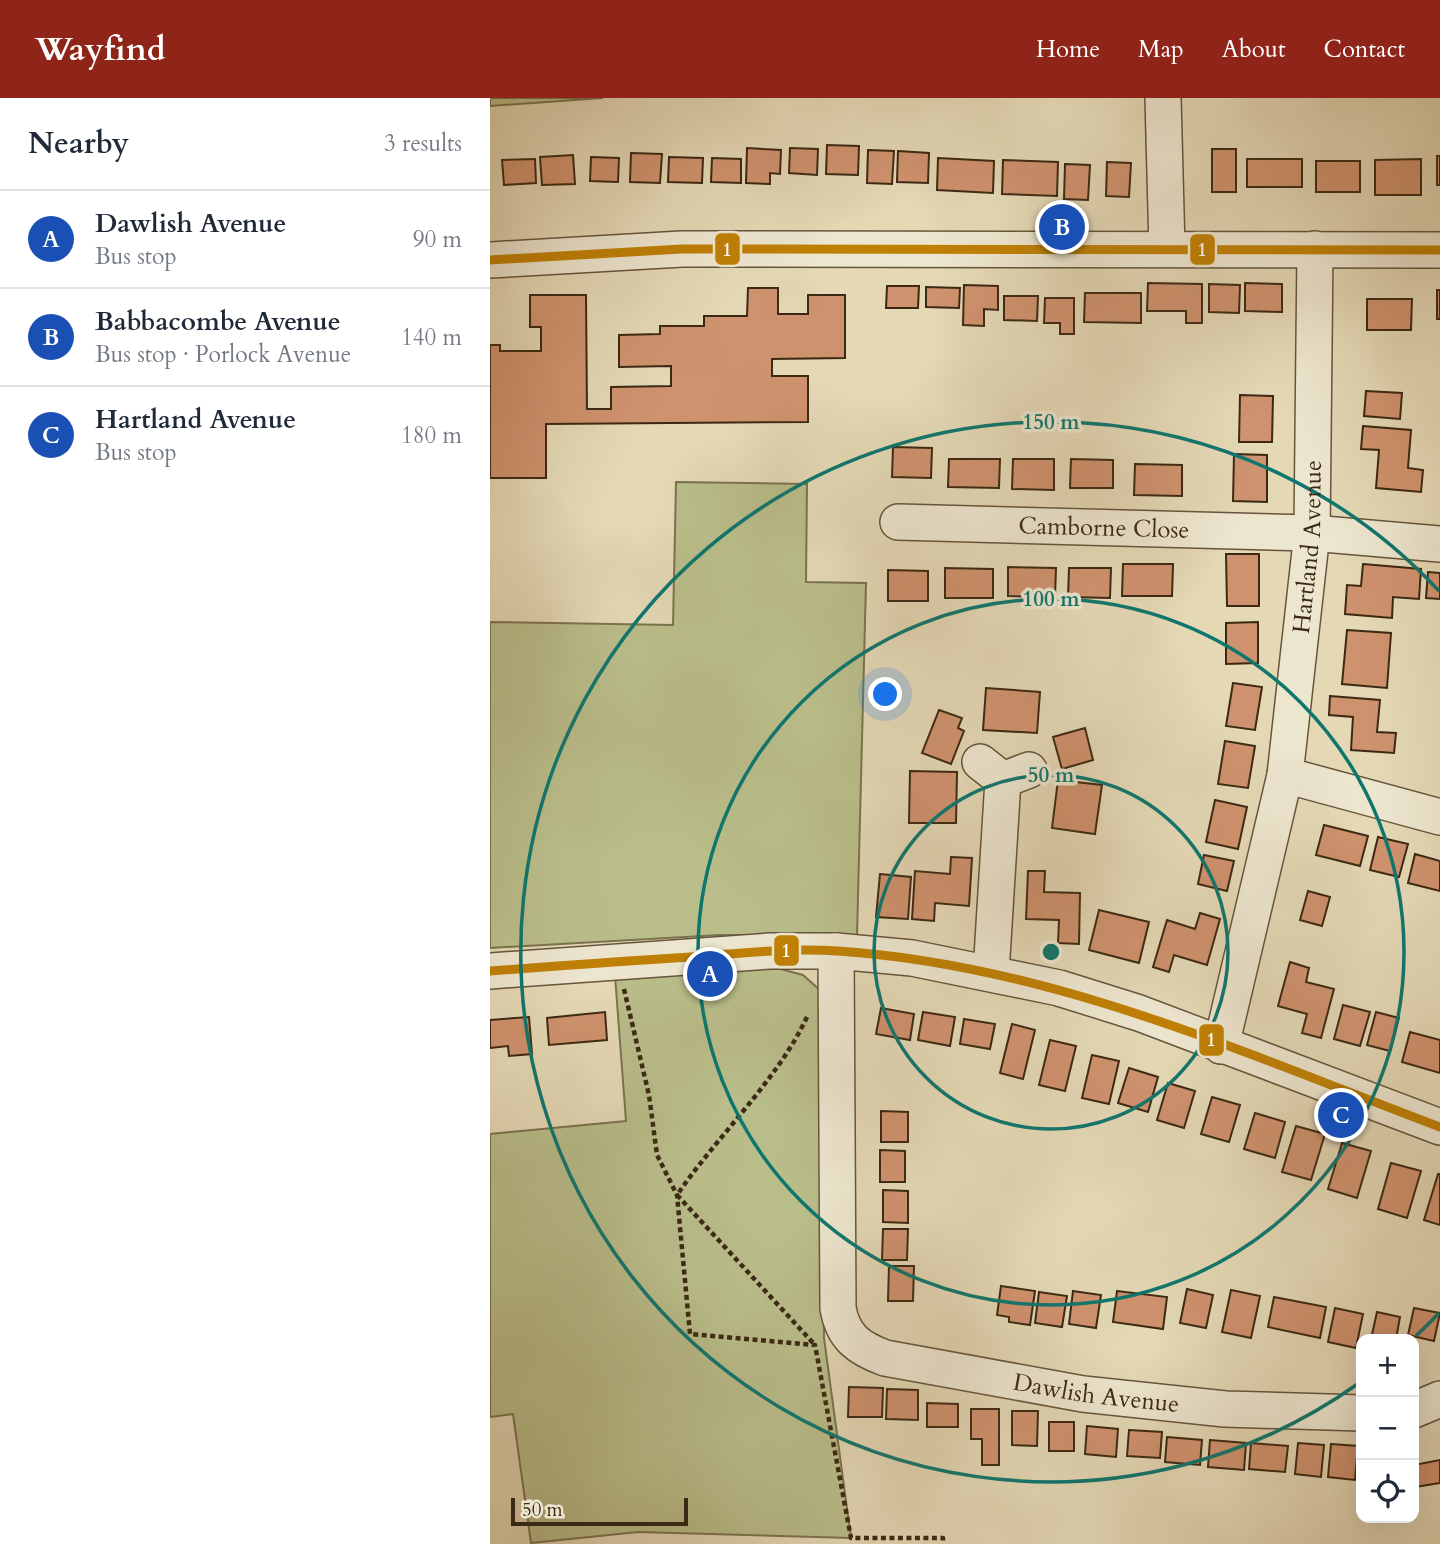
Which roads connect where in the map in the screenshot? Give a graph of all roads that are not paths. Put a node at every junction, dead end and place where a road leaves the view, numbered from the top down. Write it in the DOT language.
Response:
graph roads {
  1 [pos="1163,98"];
  2 [pos="1315,248"];
  3 [pos="1167,250"];
  4 [pos="1440,250"];
  5 [pos="490,260"];
  6 [pos="898,522"];
  7 [pos="1312,533"];
  8 [pos="1440,544"];
  9 [pos="1004,771"];
  10 [pos="1285,775"];
  11 [pos="1440,817"];
  12 [pos="836,951"];
  13 [pos="490,971"];
  14 [pos="991,972"];
  15 [pos="1221,1046"];
  16 [pos="1440,1127"];
  17 [pos="1440,1399"];
  18 [pos="1419,1408"];
  19 [pos="1356,1413"];
  1 -- 3 [label="street"];
  2 -- 3 [label="street"];
  2 -- 4 [label="street"];
  2 -- 7 [label="street, Hartland Avenue"];
  3 -- 5 [label="street"];
  6 -- 7 [label="street, Camborne Close"];
  7 -- 8 [label="street, Camborne Close"];
  7 -- 10 [label="street, Hartland Avenue"];
  9 -- 14 [label="street"];
  10 -- 11 [label="street"];
  10 -- 15 [label="street, Hartland Avenue"];
  12 -- 13 [label="street"];
  12 -- 14 [label="street"];
  12 -- 19 [label="street, Dawlish Avenue"];
  14 -- 15 [label="street"];
  15 -- 16 [label="street"];
  17 -- 18 [label="street"];
}
